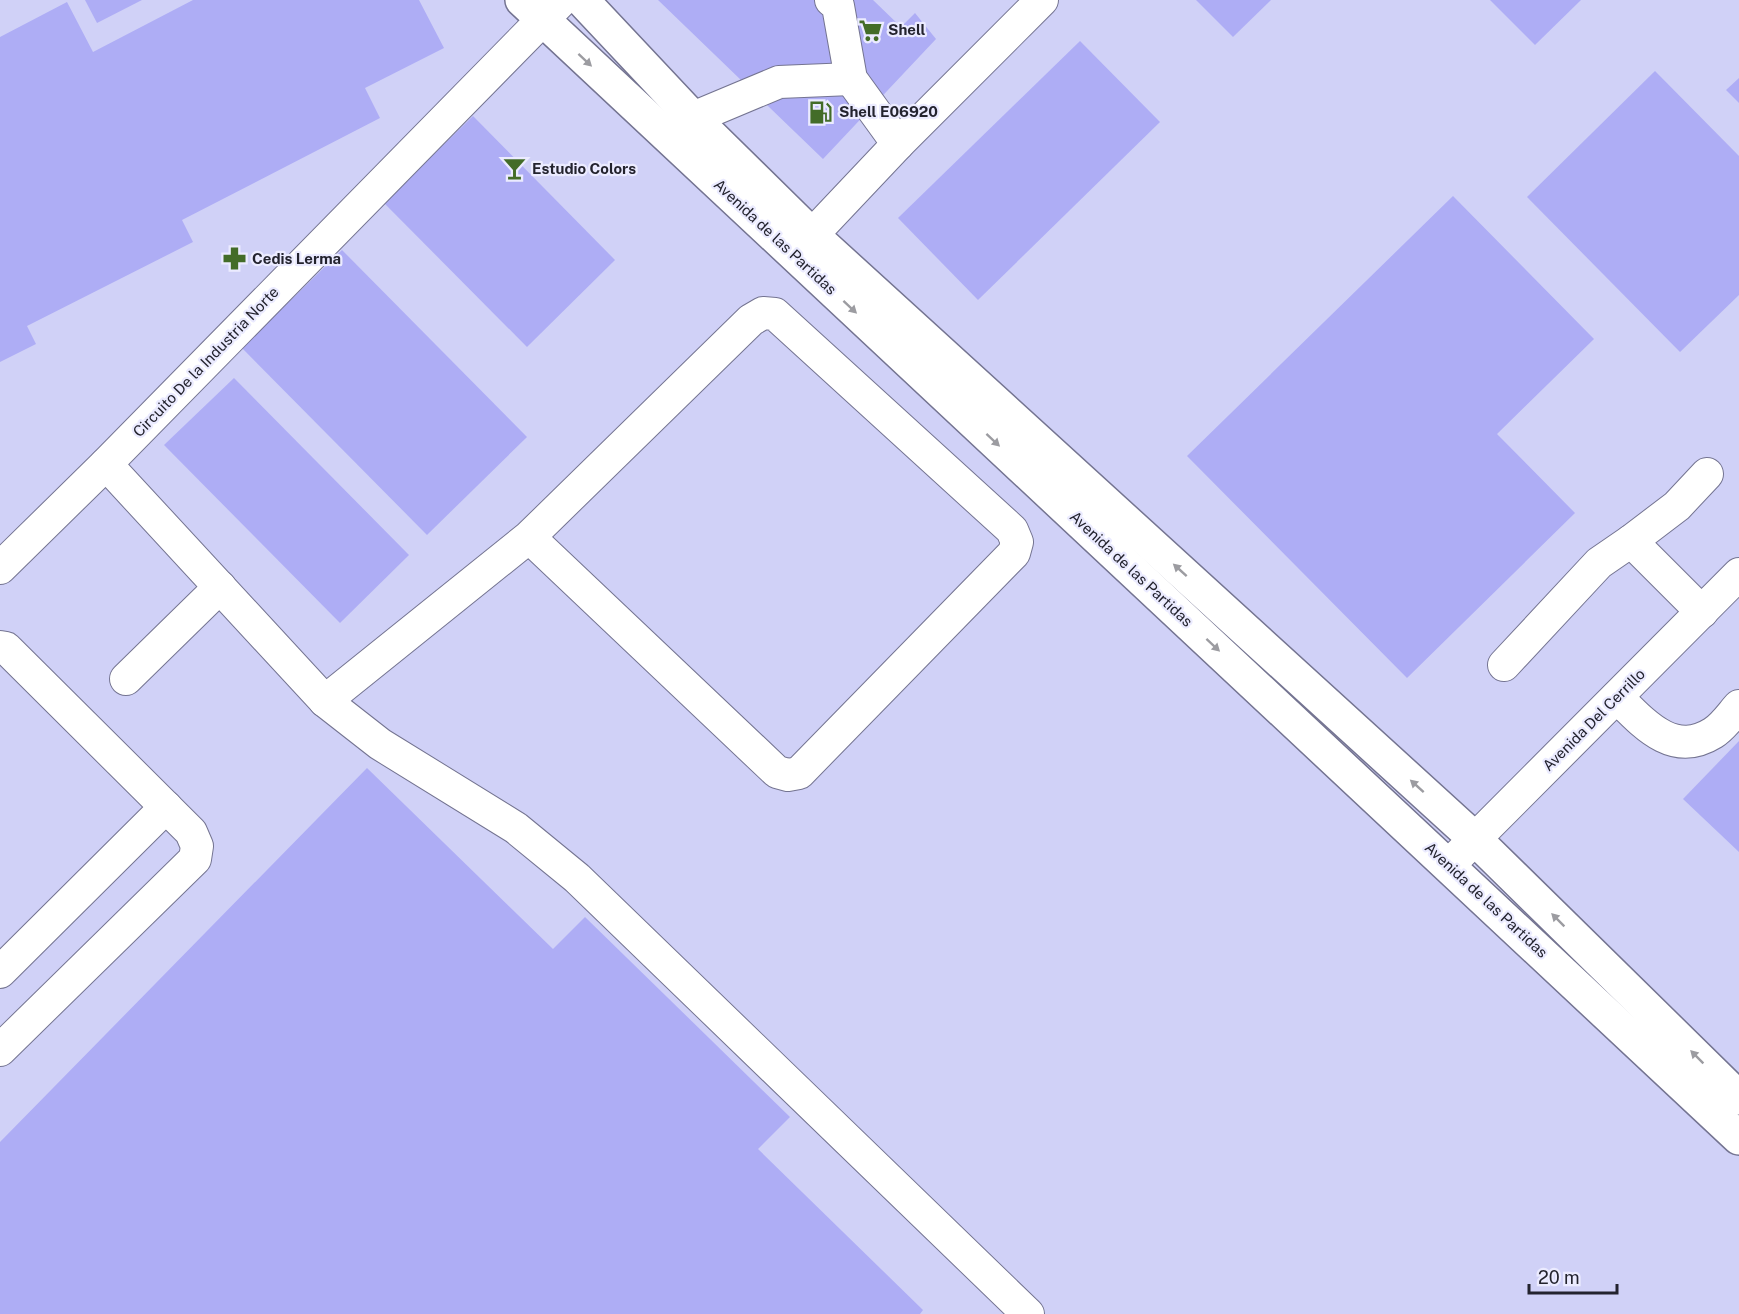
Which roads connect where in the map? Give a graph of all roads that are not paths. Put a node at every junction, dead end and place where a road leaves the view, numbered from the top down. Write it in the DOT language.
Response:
graph roads {
  1 [pos="582,0"];
  2 [pos="831,0"];
  3 [pos="1042,0"];
  4 [pos="542,7"];
  5 [pos="851,79"];
  6 [pos="693,118"];
  7 [pos="898,144"];
  8 [pos="812,235"];
  9 [pos="106,464"];
  10 [pos="1707,474"];
  11 [pos="529,537"];
  12 [pos="1631,541"];
  13 [pos="0,568"];
  14 [pos="1739,574"];
  15 [pos="220,587"];
  16 [pos="1702,612"];
  17 [pos="0,647"];
  18 [pos="1504,664"];
  19 [pos="126,679"];
  20 [pos="1617,697"];
  21 [pos="325,701"];
  22 [pos="1739,706"];
  23 [pos="166,807"];
  24 [pos="1475,838"];
  25 [pos="1449,865"];
  26 [pos="0,972"];
  27 [pos="0,1050"];
  28 [pos="1739,1098"];
  29 [pos="1739,1138"];
  30 [pos="1028,1314"];
  1 -- 6 [label="main road, Avenida de las Partidas"];
  2 -- 5 [label="street"];
  3 -- 7 [label="street"];
  4 -- 9 [label="street, Circuito De la Industria Norte"];
  4 -- 25 [label="main road, Avenida de las Partidas, one-way"];
  5 -- 6 [label="street"];
  5 -- 7 [label="street"];
  6 -- 8 [label="main road, Avenida de las Partidas"];
  7 -- 8 [label="street"];
  24 -- 8 [label="main road, Avenida de las Partidas, one-way"];
  9 -- 13 [label="street, Circuito De la Industria Norte"];
  9 -- 15 [label="street"];
  10 -- 12 [label="street"];
  11 -- 11 [label="street"];
  11 -- 21 [label="street"];
  12 -- 16 [label="street"];
  12 -- 18 [label="street"];
  14 -- 16 [label="street, Avenida Del Cerrillo"];
  15 -- 19 [label="street"];
  15 -- 21 [label="street"];
  16 -- 20 [label="street, Avenida Del Cerrillo"];
  17 -- 23 [label="street"];
  20 -- 22 [label="street"];
  20 -- 24 [label="street, Avenida Del Cerrillo"];
  21 -- 30 [label="street"];
  23 -- 26 [label="street"];
  23 -- 27 [label="street"];
  24 -- 25 [label="street, Avenida Del Cerrillo"];
  28 -- 24 [label="main road, Avenida de las Partidas, one-way"];
  25 -- 29 [label="main road, Avenida de las Partidas"];
}
